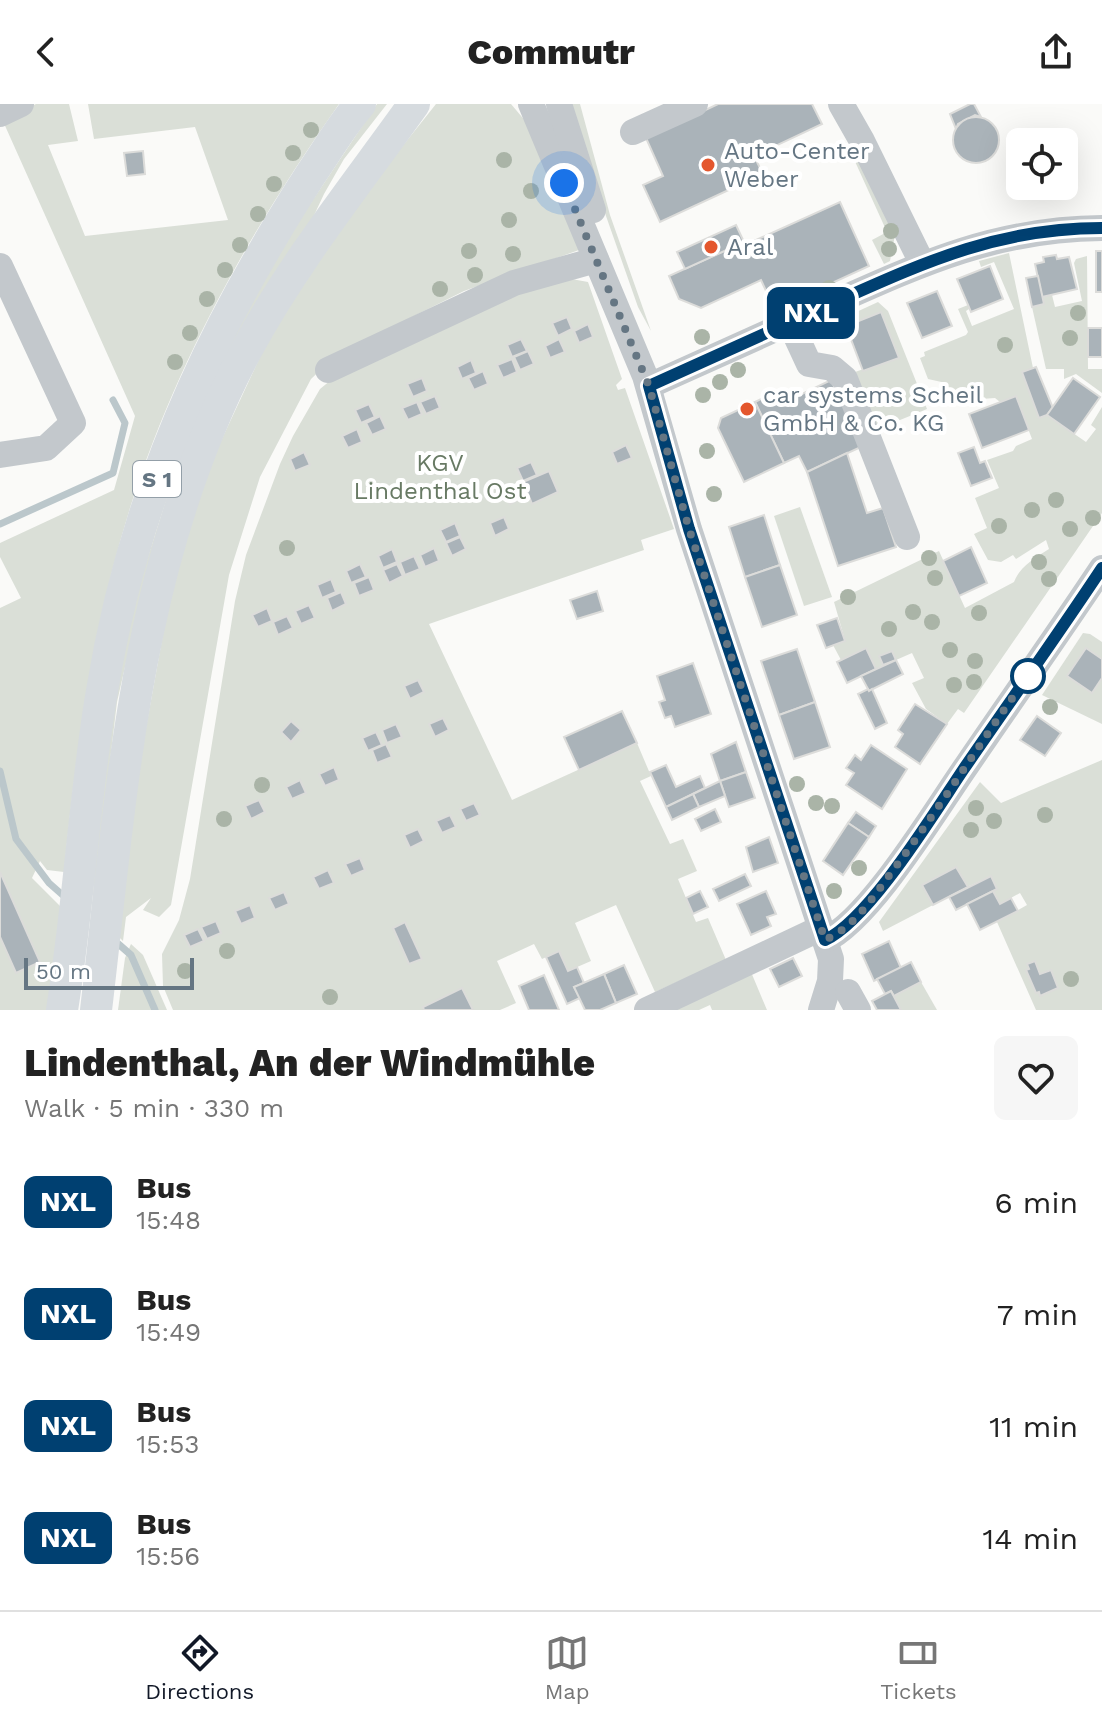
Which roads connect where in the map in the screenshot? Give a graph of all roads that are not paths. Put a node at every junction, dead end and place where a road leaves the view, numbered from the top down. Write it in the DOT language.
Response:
graph roads {
  1 [pos="21,104"];
  2 [pos="360,104"];
  3 [pos="414,104"];
  4 [pos="531,104"];
  5 [pos="559,104"];
  6 [pos="695,104"];
  7 [pos="841,104"];
  8 [pos="0,114"];
  9 [pos="633,132"];
  10 [pos="1102,228"];
  11 [pos="596,260"];
  12 [pos="922,263"];
  13 [pos="0,266"];
  14 [pos="790,323"];
  15 [pos="328,370"];
  16 [pos="644,374"];
  17 [pos="0,455"];
  18 [pos="907,537"];
  19 [pos="1097,585"];
  20 [pos="823,934"];
  21 [pos="62,1010"];
  22 [pos="96,1010"];
  23 [pos="647,1010"];
  24 [pos="821,1010"];
  1 -- 8 [label="street"];
  2 -- 21 [label="main road, S 1"];
  3 -- 22 [label="main road, S 1"];
  4 -- 11 [label="street"];
  5 -- 16 [label="street"];
  6 -- 9 [label="street"];
  7 -- 12 [label="street"];
  10 -- 12 [label="street"];
  11 -- 15 [label="street"];
  11 -- 16 [label="street"];
  12 -- 14 [label="street"];
  13 -- 17 [label="street"];
  14 -- 16 [label="street"];
  14 -- 18 [label="street"];
  16 -- 20 [label="street"];
  19 -- 20 [label="street"];
  20 -- 23 [label="street"];
  20 -- 24 [label="street"];
}
